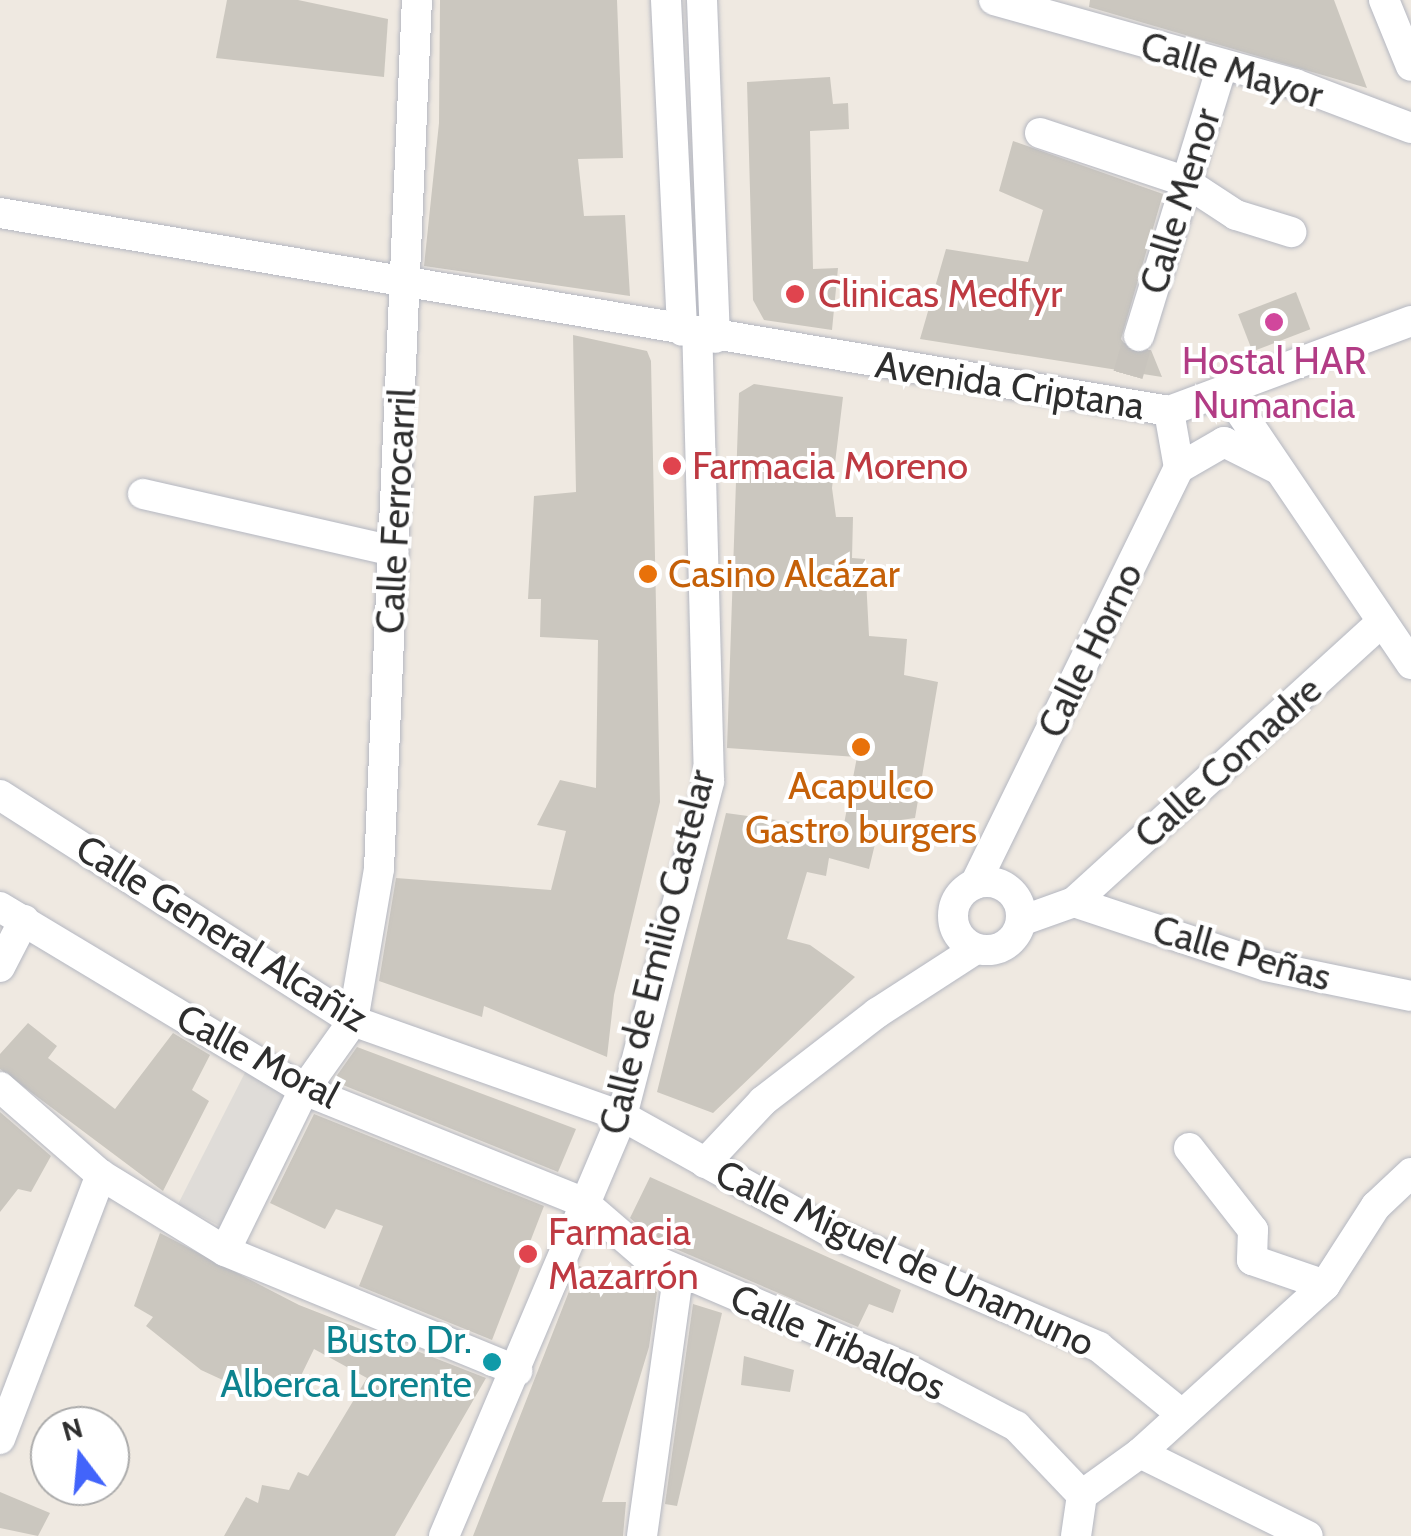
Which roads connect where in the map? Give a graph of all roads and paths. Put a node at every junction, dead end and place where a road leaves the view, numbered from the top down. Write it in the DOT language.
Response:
graph roads {
  1 [pos="666,0"];
  2 [pos="702,0"];
  3 [pos="994,0"];
  4 [pos="1384,0"];
  5 [pos="412,1"];
  6 [pos="1411,66"];
  7 [pos="1222,67"];
  8 [pos="1411,128"];
  9 [pos="1040,133"];
  10 [pos="1184,181"];
  11 [pos="3,222"];
  12 [pos="1291,232"];
  13 [pos="406,284"];
  14 [pos="1411,321"];
  15 [pos="698,334"];
  16 [pos="1139,336"];
  17 [pos="1229,394"];
  18 [pos="1169,411"];
  19 [pos="1179,468"];
  20 [pos="1279,469"];
  21 [pos="143,494"];
  22 [pos="394,551"];
  23 [pos="1382,622"];
  24 [pos="1411,664"];
  25 [pos="0,795"];
  26 [pos="975,884"];
  27 [pos="1074,902"];
  28 [pos="12,914"];
  29 [pos="1022,921"];
  30 [pos="965,938"];
  31 [pos="0,968"];
  32 [pos="1411,996"];
  33 [pos="352,1021"];
  34 [pos="0,1087"];
  35 [pos="304,1090"];
  36 [pos="622,1116"];
  37 [pos="1189,1148"];
  38 [pos="704,1164"];
  39 [pos="1411,1172"];
  40 [pos="102,1175"];
  41 [pos="584,1202"];
  42 [pos="226,1251"];
  43 [pos="679,1271"];
  44 [pos="1325,1285"];
  45 [pos="517,1371"];
  46 [pos="1180,1412"];
  47 [pos="0,1440"];
  48 [pos="1140,1452"];
  49 [pos="1082,1495"];
  50 [pos="444,1536"];
  51 [pos="642,1536"];
  52 [pos="1076,1536"];
  53 [pos="1308,1536"];
  1 -- 15 [label="street"];
  2 -- 15 [label="street"];
  3 -- 7 [label="street, Calle Mayor"];
  4 -- 6 [label="street"];
  5 -- 13 [label="street, Calle Ferrocarril"];
  7 -- 8 [label="street, Calle Mayor"];
  7 -- 10 [label="street, Calle Menor"];
  9 -- 10 [label="street"];
  10 -- 12 [label="street"];
  10 -- 16 [label="street, Calle Menor"];
  11 -- 13 [label="street, Avenida Criptana"];
  13 -- 15 [label="street, Avenida Criptana"];
  13 -- 22 [label="street, Calle Ferrocarril"];
  14 -- 17 [label="street, Avenida Criptana"];
  15 -- 18 [label="street, Avenida Criptana"];
  15 -- 36 [label="street, Calle de Emilio Castelar"];
  17 -- 18 [label="street, Avenida Criptana"];
  17 -- 20 [label="street"];
  18 -- 19 [label="street"];
  19 -- 20 [label="street"];
  19 -- 26 [label="street, Calle Horno"];
  20 -- 23 [label="street"];
  21 -- 22 [label="street"];
  22 -- 33 [label="street, Calle Ferrocarril"];
  23 -- 24 [label="street"];
  23 -- 27 [label="street, Calle Comadre"];
  25 -- 33 [label="street, Calle General Alcañiz"];
  26 -- 29 [label="street"];
  26 -- 30 [label="street"];
  27 -- 29 [label="street"];
  27 -- 32 [label="street, Calle Peñas"];
  28 -- 31 [label="street"];
  28 -- 35 [label="street, Calle Moral"];
  29 -- 30 [label="street"];
  30 -- 38 [label="street"];
  33 -- 35 [label="street"];
  33 -- 36 [label="street, Calle General Alcañiz"];
  34 -- 40 [label="street"];
  35 -- 41 [label="street, Calle Moral"];
  35 -- 42 [label="street"];
  36 -- 38 [label="street, Calle Miguel de Unamuno"];
  36 -- 41 [label="street, Calle de Emilio Castelar"];
  37 -- 44 [label="street"];
  38 -- 46 [label="street, Calle Miguel de Unamuno"];
  39 -- 44 [label="street"];
  40 -- 42 [label="street"];
  40 -- 47 [label="street"];
  41 -- 43 [label="street, Calle Tribaldos"];
  41 -- 45 [label="street, Calle de Emilio Castelar"];
  42 -- 45 [label="street"];
  43 -- 49 [label="street, Calle Tribaldos"];
  43 -- 51 [label="street"];
  44 -- 46 [label="street"];
  45 -- 50 [label="street, Calle de Emilio Castelar"];
  46 -- 48 [label="street"];
  48 -- 49 [label="street"];
  48 -- 53 [label="street"];
  49 -- 52 [label="street"];
}
